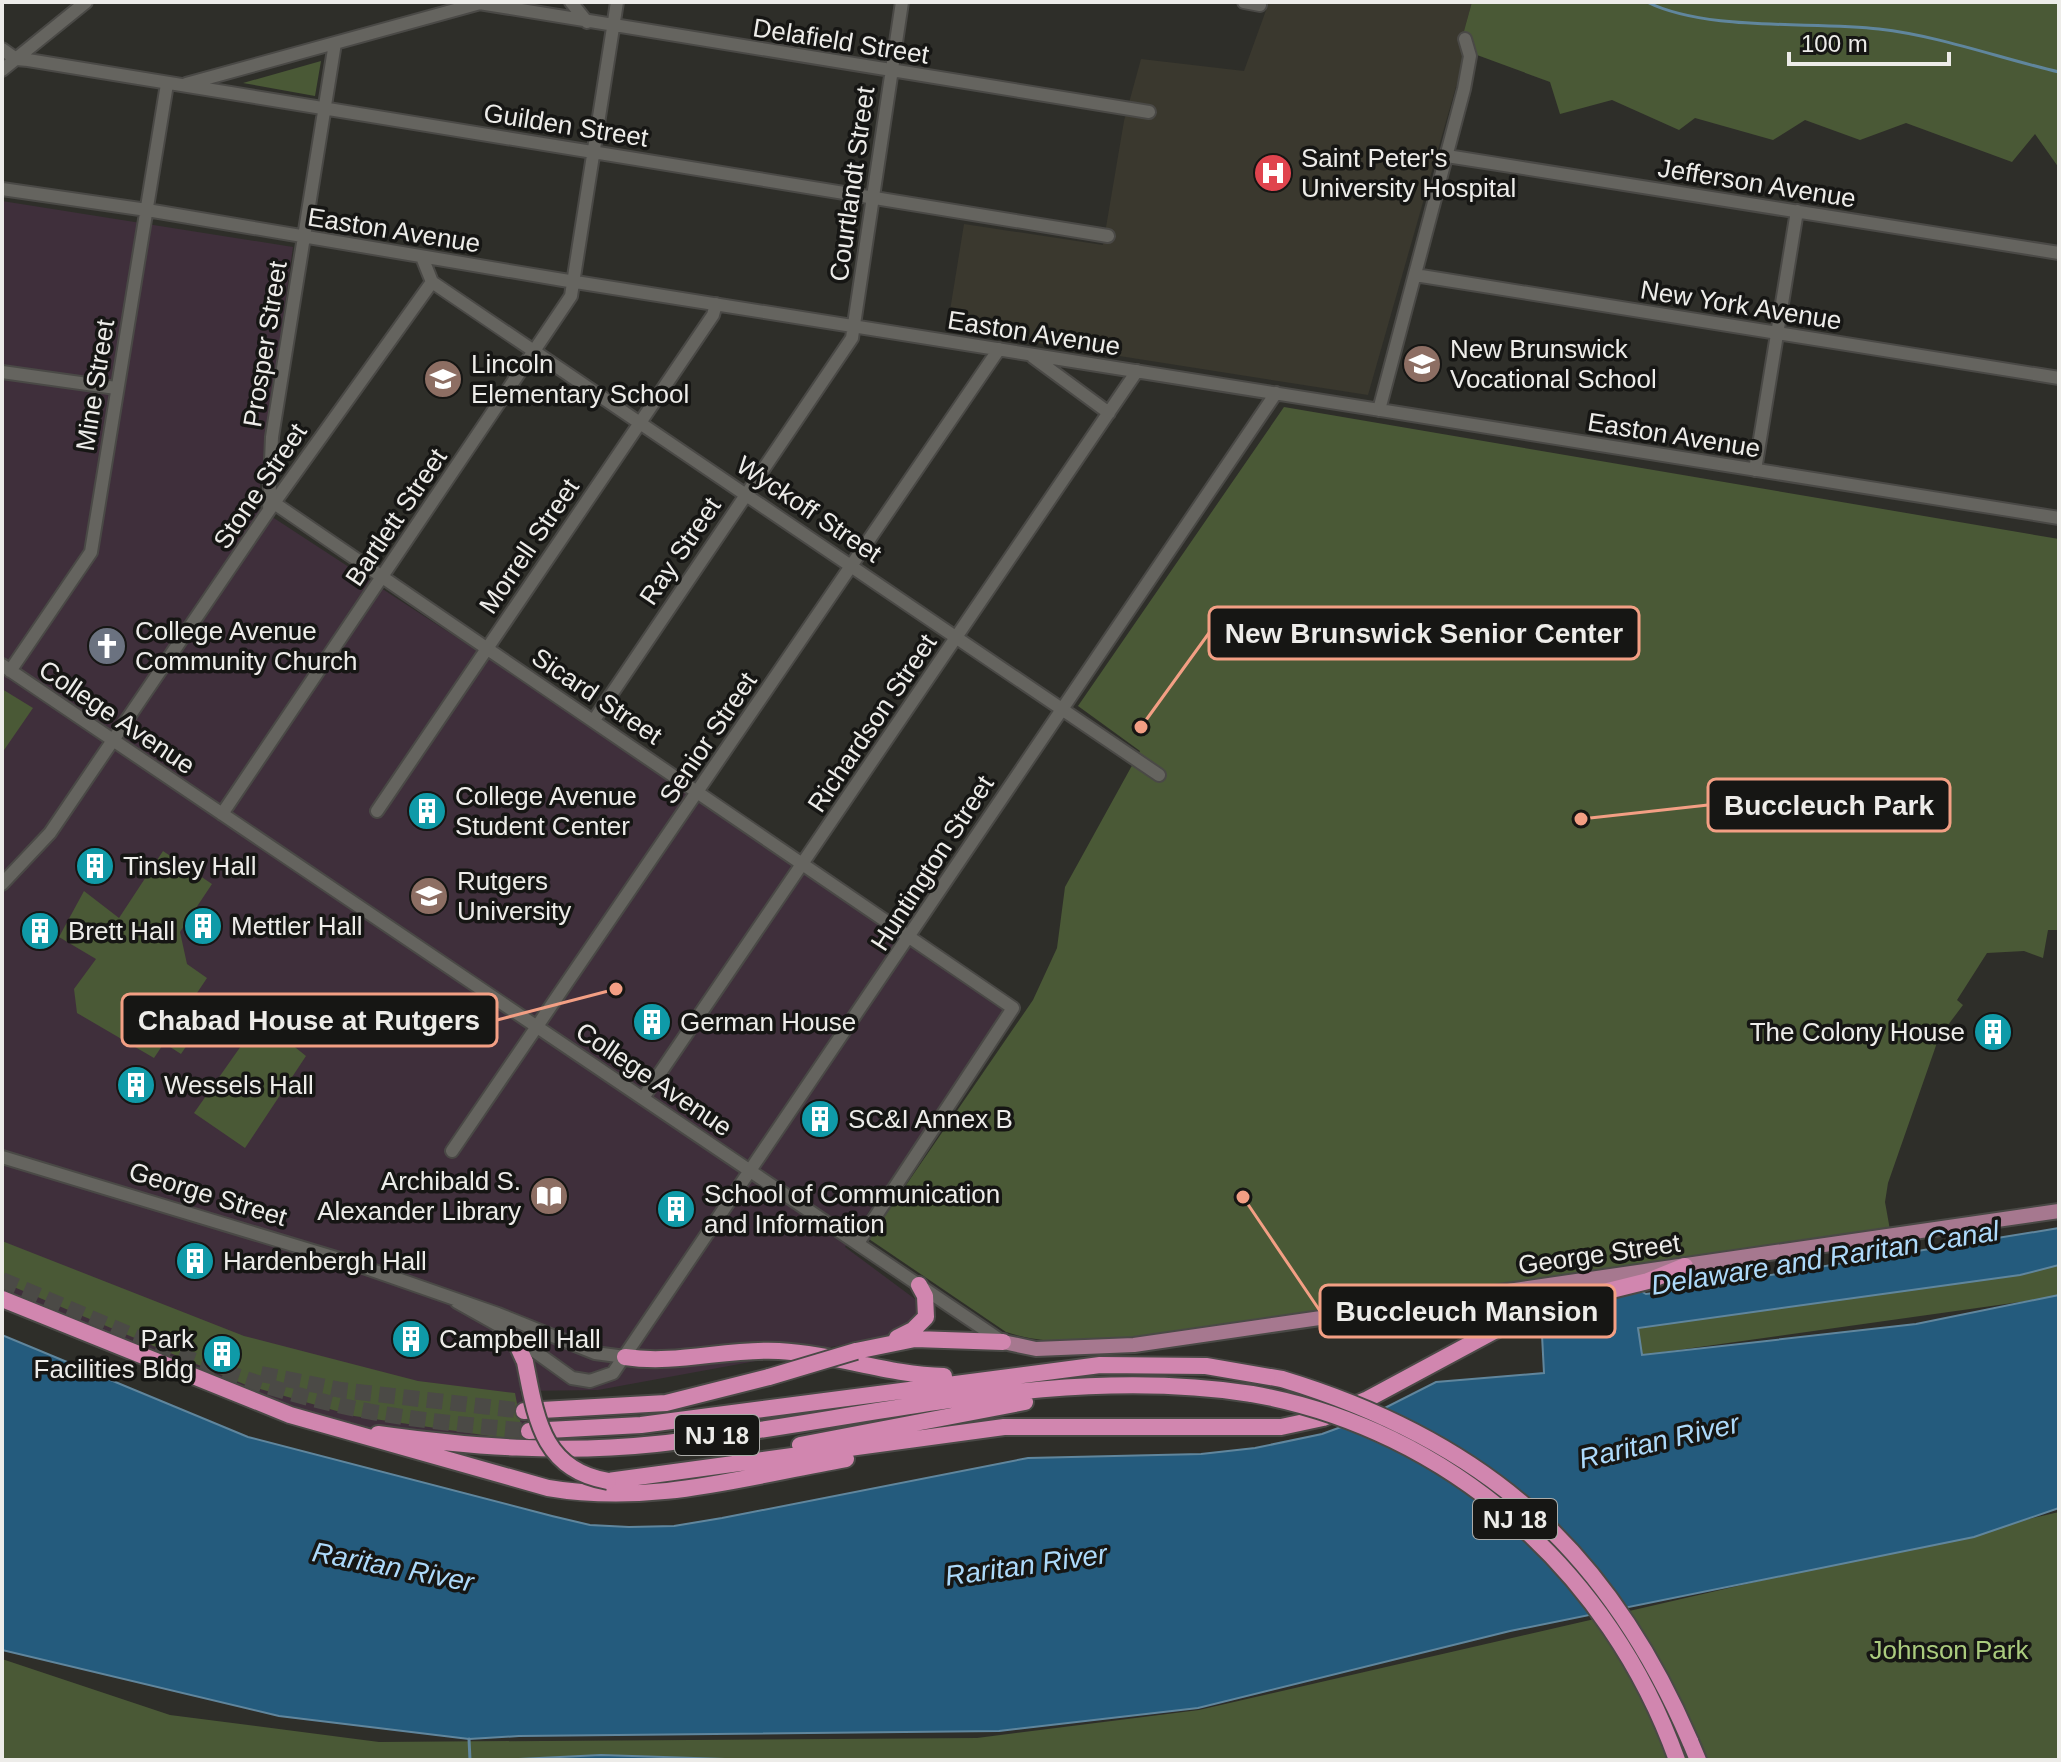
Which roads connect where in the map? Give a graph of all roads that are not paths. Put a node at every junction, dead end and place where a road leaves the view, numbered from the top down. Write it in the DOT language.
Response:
graph roads {
  1 [pos="86,2"];
  2 [pos="571,2"];
  3 [pos="617,2"];
  4 [pos="902,2"];
  5 [pos="1244,2"];
  6 [pos="482,3"];
  7 [pos="1260,5"];
  8 [pos="587,22"];
  9 [pos="613,27"];
  10 [pos="1465,39"];
  11 [pos="335,43"];
  12 [pos="2,49"];
  13 [pos="16,59"];
  14 [pos="2,70"];
  15 [pos="891,71"];
  16 [pos="173,85"];
  17 [pos="325,109"];
  18 [pos="1149,112"];
  19 [pos="593,152"];
  20 [pos="1447,156"];
  21 [pos="2,189"];
  22 [pos="872,198"];
  23 [pos="147,210"];
  24 [pos="1797,211"];
  25 [pos="1108,236"];
  26 [pos="304,238"];
  27 [pos="2059,253"];
  28 [pos="422,257"];
  29 [pos="1415,275"];
  30 [pos="432,282"];
  31 [pos="573,282"];
  32 [pos="716,304"];
  33 [pos="854,326"];
  34 [pos="1777,333"];
  35 [pos="999,349"];
  36 [pos="535,351"];
  37 [pos="1027,354"];
  38 [pos="1137,371"];
  39 [pos="2,372"];
  40 [pos="2059,378"];
  41 [pos="116,388"];
  42 [pos="1276,393"];
  43 [pos="1379,410"];
  44 [pos="1109,413"];
  45 [pos="639,421"];
  46 [pos="1755,470"];
  47 [pos="746,493"];
  48 [pos="271,507"];
  49 [pos="2059,518"];
  50 [pos="851,565"];
  51 [pos="381,578"];
  52 [pos="958,636"];
  53 [pos="487,649"];
  54 [pos="6,668"];
  55 [pos="1063,708"];
  56 [pos="594,720"];
  57 [pos="115,741"];
  58 [pos="1159,775"];
  59 [pos="698,792"];
  60 [pos="377,811"];
  61 [pos="222,814"];
  62 [pos="803,865"];
  63 [pos="2,884"];
  64 [pos="910,939"];
  65 [pos="538,1027"];
  66 [pos="643,1098"];
  67 [pos="452,1151"];
  68 [pos="2,1157"];
  69 [pos="750,1170"];
  70 [pos="2059,1211"];
  71 [pos="858,1243"];
  72 [pos="1685,1266"];
  73 [pos="919,1285"];
  74 [pos="2,1299"];
  75 [pos="457,1302"];
  76 [pos="514,1338"];
  77 [pos="888,1342"];
  78 [pos="1003,1342"];
  79 [pos="625,1357"];
  80 [pos="989,1377"];
  81 [pos="1144,1385"];
  82 [pos="524,1411"];
  83 [pos="290,1415"];
  84 [pos="1004,1427"];
  85 [pos="529,1431"];
  86 [pos="697,1468"];
  87 [pos="1677,1760"];
  88 [pos="1697,1760"];
  1 -- 13 [label="street"];
  2 -- 8 [label="street"];
  3 -- 9 [label="street, Bartlett Street"];
  4 -- 15 [label="street, Courtlandt Street"];
  5 -- 7 [label="street"];
  6 -- 8 [label="street, Delafield Street"];
  6 -- 11 [label="street"];
  8 -- 9 [label="street, Delafield Street"];
  9 -- 15 [label="street, Delafield Street"];
  9 -- 19 [label="street, Bartlett Street"];
  10 -- 20 [label="street"];
  11 -- 16 [label="street"];
  11 -- 17 [label="street, Prosper Street"];
  12 -- 13 [label="street"];
  13 -- 14 [label="street"];
  13 -- 16 [label="street, Guilden Street"];
  15 -- 18 [label="street, Delafield Street"];
  15 -- 22 [label="street, Courtlandt Street"];
  16 -- 17 [label="street, Guilden Street"];
  16 -- 23 [label="street, Mine Street"];
  17 -- 19 [label="street, Guilden Street"];
  17 -- 26 [label="street, Prosper Street"];
  19 -- 22 [label="street, Guilden Street"];
  19 -- 31 [label="street, Bartlett Street"];
  20 -- 24 [label="street, Jefferson Avenue"];
  20 -- 29 [label="street"];
  21 -- 23 [label="street, Easton Avenue"];
  22 -- 25 [label="street, Guilden Street"];
  22 -- 33 [label="street, Courtlandt Street"];
  23 -- 26 [label="street, Easton Avenue"];
  23 -- 41 [label="street, Mine Street"];
  24 -- 27 [label="street, Jefferson Avenue"];
  24 -- 34 [label="street"];
  26 -- 28 [label="street, Easton Avenue"];
  26 -- 48 [label="street, Prosper Street"];
  28 -- 30 [label="street"];
  28 -- 31 [label="street, Easton Avenue"];
  29 -- 34 [label="street, New York Avenue"];
  29 -- 43 [label="street"];
  30 -- 36 [label="street, Wyckoff Street"];
  30 -- 48 [label="street, Stone Street"];
  31 -- 32 [label="street, Easton Avenue"];
  31 -- 36 [label="street, Bartlett Street"];
  32 -- 33 [label="street, Easton Avenue"];
  32 -- 45 [label="street, Morrell Street"];
  33 -- 35 [label="street, Easton Avenue"];
  33 -- 47 [label="street, Ray Street"];
  34 -- 40 [label="street, New York Avenue"];
  34 -- 46 [label="street"];
  35 -- 37 [label="street, Easton Avenue"];
  35 -- 50 [label="street, Senior Street"];
  36 -- 45 [label="street, Wyckoff Street"];
  36 -- 51 [label="street, Bartlett Street"];
  37 -- 38 [label="street, Easton Avenue"];
  37 -- 44 [label="street"];
  38 -- 42 [label="street, Easton Avenue"];
  38 -- 44 [label="street, Richardson Street"];
  39 -- 41 [label="street"];
  41 -- 54 [label="street, Mine Street"];
  42 -- 43 [label="street, Easton Avenue"];
  42 -- 55 [label="street, Huntington Street"];
  43 -- 46 [label="street, Easton Avenue"];
  44 -- 52 [label="street, Richardson Street"];
  45 -- 47 [label="street, Wyckoff Street"];
  45 -- 53 [label="street, Morrell Street"];
  46 -- 49 [label="street, Easton Avenue"];
  47 -- 50 [label="street, Wyckoff Street"];
  47 -- 56 [label="street, Ray Street"];
  48 -- 51 [label="street, Sicard Street"];
  48 -- 57 [label="street, Stone Street"];
  50 -- 52 [label="street, Wyckoff Street"];
  50 -- 59 [label="street, Senior Street"];
  51 -- 53 [label="street, Sicard Street"];
  51 -- 61 [label="street, Bartlett Street"];
  52 -- 55 [label="street, Wyckoff Street"];
  52 -- 62 [label="street, Richardson Street"];
  53 -- 56 [label="street, Sicard Street"];
  53 -- 60 [label="street, Morrell Street"];
  54 -- 57 [label="street, College Avenue"];
  55 -- 58 [label="street, Wyckoff Street"];
  55 -- 64 [label="street, Huntington Street"];
  56 -- 59 [label="street, Sicard Street"];
  57 -- 61 [label="street, College Avenue"];
  57 -- 63 [label="street, Stone Street"];
  59 -- 62 [label="street, Sicard Street"];
  59 -- 65 [label="street, Senior Street"];
  61 -- 65 [label="street, College Avenue"];
  62 -- 64 [label="street, Sicard Street"];
  62 -- 66 [label="street, Richardson Street"];
  64 -- 69 [label="street, Huntington Street"];
  64 -- 71 [label="street, Sicard Street"];
  65 -- 66 [label="street, College Avenue"];
  65 -- 67 [label="street, Senior Street"];
  66 -- 69 [label="street, College Avenue"];
  68 -- 75 [label="street, George Street"];
  69 -- 71 [label="street, College Avenue"];
  69 -- 79 [label="street, Huntington Street"];
  70 -- 72 [label="main road, George Street"];
  71 -- 73 [label="street, College Avenue"];
  72 -- 78 [label="main road, George Street"];
  72 -- 84 [label="highway"];
  73 -- 77 [label="highway"];
  73 -- 78 [label="street, College Avenue"];
  74 -- 83 [label="highway, NJ 18"];
  75 -- 76 [label="street"];
  75 -- 79 [label="street, George Street"];
  76 -- 79 [label="street"];
  76 -- 86 [label="highway, bridge"];
  77 -- 78 [label="highway"];
  77 -- 82 [label="highway, bridge"];
  79 -- 80 [label="highway"];
  80 -- 85 [label="highway, NJ 18"];
  80 -- 88 [label="highway, NJ 18, bridge"];
  81 -- 83 [label="highway, NJ 18"];
  81 -- 86 [label="highway"];
  81 -- 87 [label="highway, NJ 18, bridge"];
  83 -- 84 [label="highway"];
  84 -- 86 [label="highway"];
}
